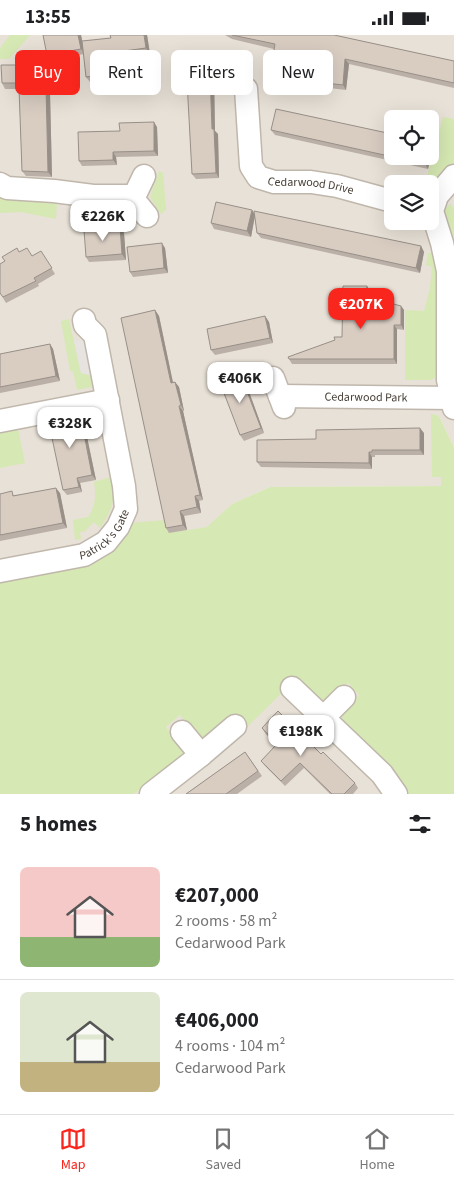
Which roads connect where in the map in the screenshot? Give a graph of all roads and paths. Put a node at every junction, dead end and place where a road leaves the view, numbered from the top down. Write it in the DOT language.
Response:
graph roads {
  1 [pos="246,95"];
  2 [pos="144,175"];
  3 [pos="454,176"];
  4 [pos="0,184"];
  5 [pos="439,194"];
  6 [pos="133,199"];
  7 [pos="384,199"];
  8 [pos="147,216"];
  9 [pos="438,230"];
  10 [pos="84,320"];
  11 [pos="279,393"];
  12 [pos="108,400"];
  13 [pos="453,403"];
  14 [pos="0,421"];
  15 [pos="0,571"];
  16 [pos="292,688"];
  17 [pos="344,697"];
  18 [pos="323,718"];
  19 [pos="235,726"];
  20 [pos="182,732"];
  21 [pos="201,755"];
  22 [pos="151,794"];
  23 [pos="396,794"];
  1 -- 7 [label="street, Cedarwood Drive"];
  2 -- 6 [label="street"];
  3 -- 5 [label="street"];
  4 -- 6 [label="street"];
  6 -- 8 [label="street"];
  9 -- 13 [label="street"];
  10 -- 12 [label="street, Patrick's Gate"];
  11 -- 13 [label="street, Cedarwood Park"];
  12 -- 14 [label="street"];
  12 -- 15 [label="street, Patrick's Gate"];
  16 -- 18 [label="street"];
  17 -- 18 [label="street"];
  18 -- 23 [label="street"];
  19 -- 21 [label="street"];
  20 -- 21 [label="street"];
  21 -- 22 [label="street"];
}
